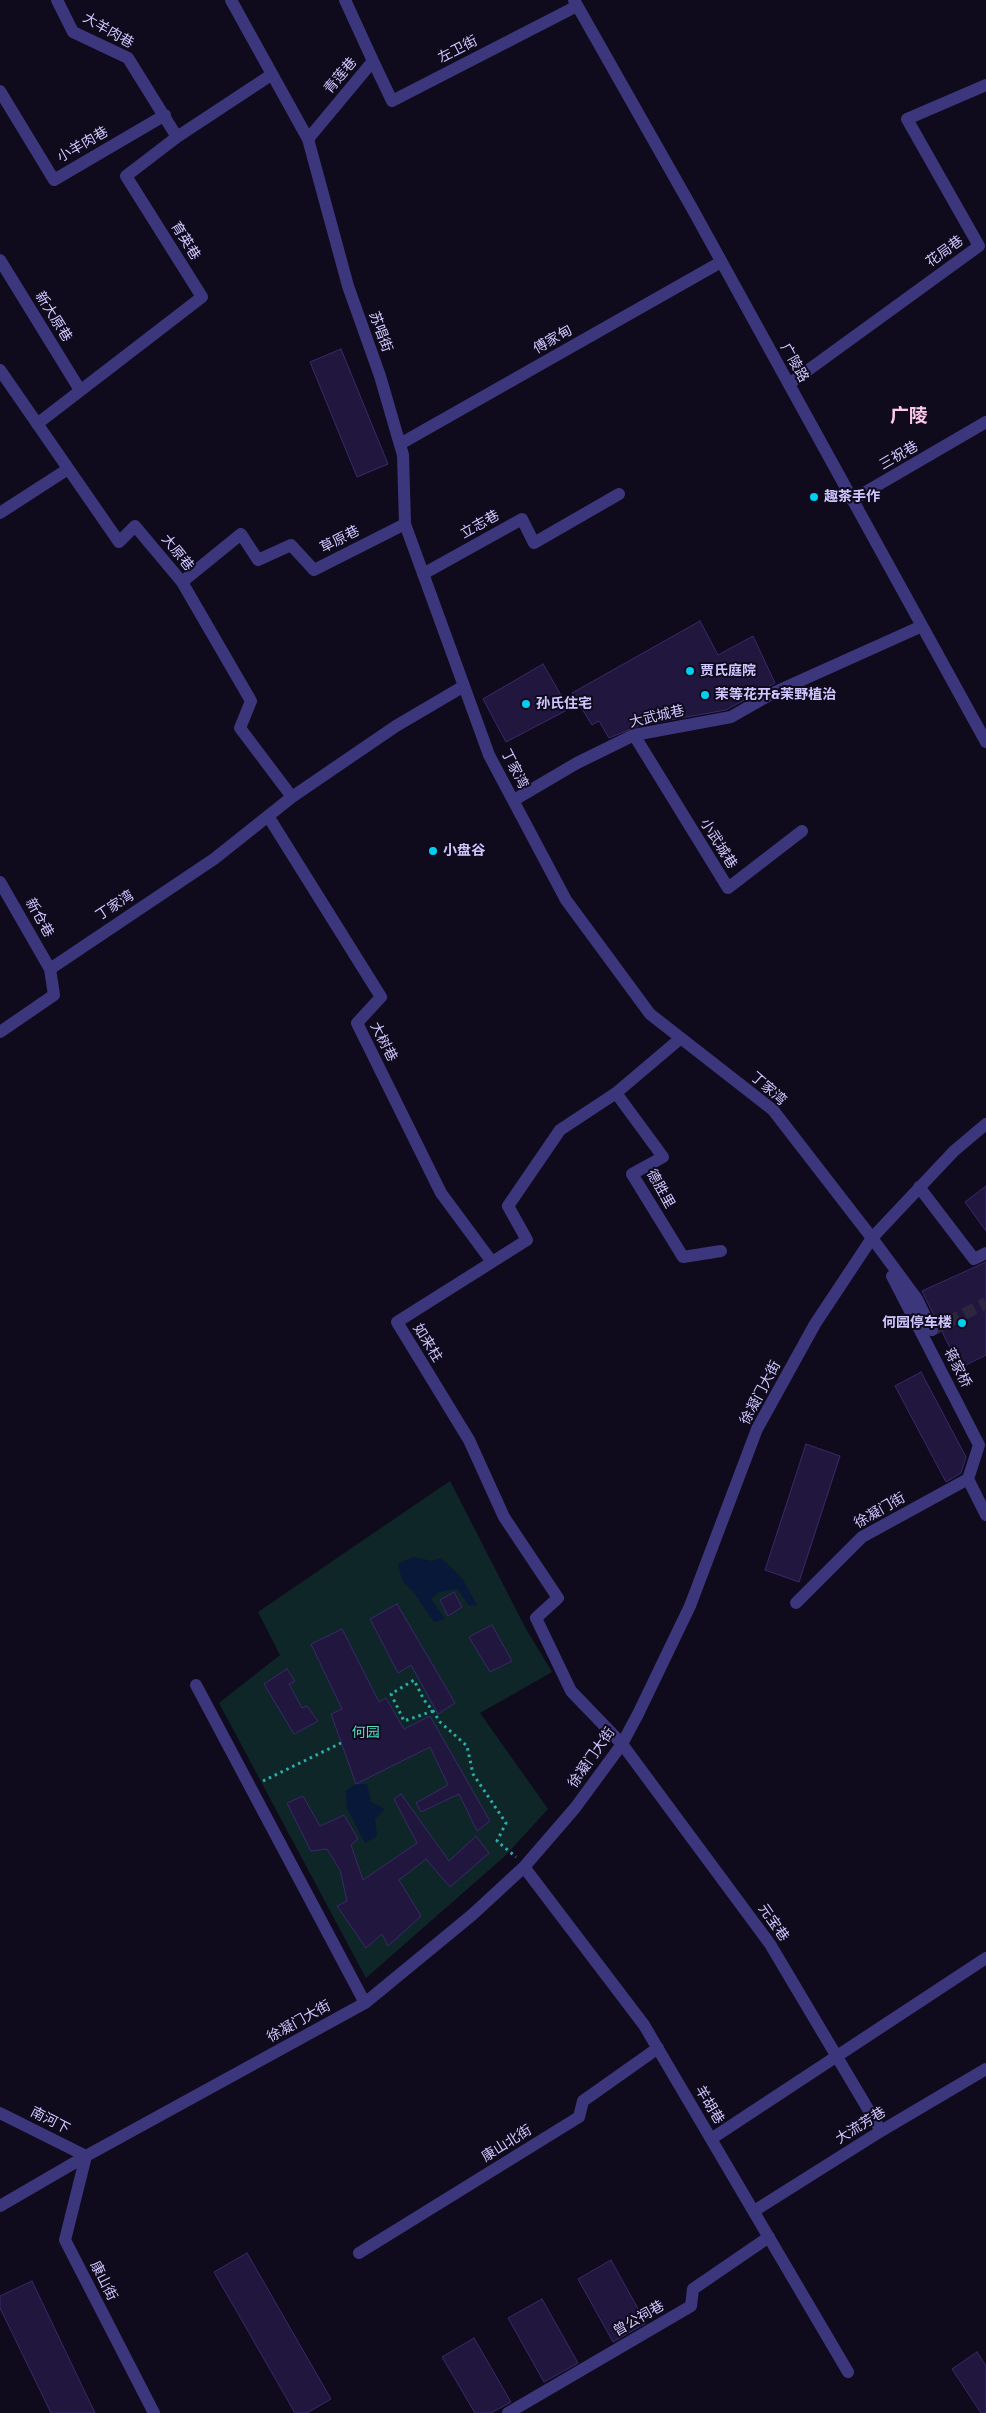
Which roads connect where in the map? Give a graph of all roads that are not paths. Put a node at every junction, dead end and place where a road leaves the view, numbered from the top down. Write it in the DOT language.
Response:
graph roads {
  1 [pos="57,0"];
  2 [pos="232,0"];
  3 [pos="345,0"];
  4 [pos="576,3"];
  5 [pos="373,61"];
  6 [pos="272,75"];
  7 [pos="986,85"];
  8 [pos="0,91"];
  9 [pos="165,115"];
  10 [pos="177,137"];
  11 [pos="308,139"];
  12 [pos="0,260"];
  13 [pos="721,262"];
  14 [pos="0,370"];
  15 [pos="789,384"];
  16 [pos="80,390"];
  17 [pos="986,422"];
  18 [pos="37,424"];
  19 [pos="400,444"];
  20 [pos="68,469"];
  21 [pos="619,494"];
  22 [pos="852,500"];
  23 [pos="0,513"];
  24 [pos="405,524"];
  25 [pos="423,574"];
  26 [pos="182,582"];
  27 [pos="922,626"];
  28 [pos="464,686"];
  29 [pos="634,735"];
  30 [pos="986,742"];
  31 [pos="292,797"];
  32 [pos="514,800"];
  33 [pos="268,816"];
  34 [pos="802,831"];
  35 [pos="0,882"];
  36 [pos="50,969"];
  37 [pos="0,1032"];
  38 [pos="681,1038"];
  39 [pos="616,1092"];
  40 [pos="986,1124"];
  41 [pos="919,1187"];
  42 [pos="872,1238"];
  43 [pos="721,1251"];
  44 [pos="986,1253"];
  45 [pos="492,1262"];
  46 [pos="932,1330"];
  47 [pos="968,1479"];
  48 [pos="986,1514"];
  49 [pos="796,1603"];
  50 [pos="196,1685"];
  51 [pos="622,1744"];
  52 [pos="524,1867"];
  53 [pos="986,1958"];
  54 [pos="365,2003"];
  55 [pos="658,2048"];
  56 [pos="837,2057"];
  57 [pos="986,2069"];
  58 [pos="0,2113"];
  59 [pos="881,2131"];
  60 [pos="711,2139"];
  61 [pos="86,2156"];
  62 [pos="0,2206"];
  63 [pos="754,2211"];
  64 [pos="769,2237"];
  65 [pos="359,2253"];
  66 [pos="848,2372"];
  67 [pos="154,2413"];
  68 [pos="508,2413"];
  1 -- 9 [label="street, 大羊肉巷"];
  2 -- 6 [label="street, 苏唱街"];
  3 -- 5 [label="street, 青莲巷"];
  4 -- 5 [label="street, 左卫街"];
  4 -- 13 [label="street, 广陵路"];
  5 -- 11 [label="street, 青莲巷"];
  6 -- 10 [label="street, 育英巷"];
  6 -- 11 [label="street, 苏唱街"];
  7 -- 15 [label="street, 花局巷"];
  8 -- 9 [label="street, 小羊肉巷"];
  9 -- 10 [label="street, 大羊肉巷"];
  10 -- 16 [label="street, 育英巷"];
  11 -- 19 [label="street, 苏唱街"];
  12 -- 16 [label="street, 新大原巷"];
  13 -- 15 [label="street, 广陵路"];
  13 -- 19 [label="street, 傅家甸"];
  14 -- 18 [label="street, 大原巷"];
  15 -- 22 [label="street, 广陵路"];
  16 -- 18 [label="street, 育英巷"];
  17 -- 22 [label="street, 三祝巷"];
  18 -- 20 [label="street, 大原巷"];
  19 -- 24 [label="street, 苏唱街"];
  20 -- 23 [label="street"];
  20 -- 26 [label="street, 大原巷"];
  21 -- 25 [label="street, 立志巷"];
  22 -- 27 [label="street, 广陵路"];
  24 -- 25 [label="street, 苏唱街"];
  24 -- 26 [label="street, 草原巷"];
  25 -- 28 [label="street, 苏唱街"];
  26 -- 31 [label="street, 大原巷"];
  27 -- 29 [label="street, 大武城巷"];
  27 -- 30 [label="street, 广陵路"];
  28 -- 31 [label="street, 丁家湾"];
  28 -- 32 [label="street, 丁家湾"];
  29 -- 32 [label="street, 大武城巷"];
  29 -- 34 [label="street, 小武城巷"];
  31 -- 33 [label="street, 丁家湾"];
  32 -- 38 [label="street, 丁家湾"];
  33 -- 36 [label="street, 丁家湾"];
  33 -- 45 [label="street, 大树巷"];
  35 -- 36 [label="street, 新仓巷"];
  36 -- 37 [label="street"];
  38 -- 39 [label="street, 如来柱"];
  38 -- 42 [label="street, 丁家湾"];
  39 -- 43 [label="street, 德胜里"];
  39 -- 45 [label="street, 如来柱"];
  40 -- 41 [label="street, 徐凝门大街"];
  41 -- 42 [label="street, 徐凝门大街"];
  41 -- 44 [label="street"];
  42 -- 46 [label="street"];
  42 -- 47 [label="street, 蒋家桥"];
  42 -- 51 [label="street, 徐凝门大街"];
  45 -- 51 [label="street, 如来柱"];
  47 -- 48 [label="street"];
  47 -- 49 [label="street, 徐凝门街"];
  50 -- 54 [label="street"];
  51 -- 52 [label="street, 徐凝门大街"];
  51 -- 56 [label="street, 元宝巷"];
  52 -- 54 [label="street, 徐凝门大街"];
  52 -- 55 [label="street, 羊胡巷"];
  53 -- 56 [label="street"];
  54 -- 61 [label="street, 徐凝门大街"];
  55 -- 60 [label="street, 羊胡巷"];
  55 -- 65 [label="street, 康山北街"];
  56 -- 59 [label="street, 元宝巷"];
  56 -- 60 [label="street"];
  57 -- 59 [label="street, 大流芳巷"];
  58 -- 61 [label="street, 南河下"];
  59 -- 63 [label="street, 大流芳巷"];
  60 -- 63 [label="street, 羊胡巷"];
  61 -- 62 [label="street, 徐凝门大街"];
  61 -- 67 [label="street, 康山街"];
  63 -- 64 [label="street, 羊胡巷"];
  64 -- 66 [label="street, 羊胡巷"];
  64 -- 68 [label="street, 曾公祠巷"];
}
